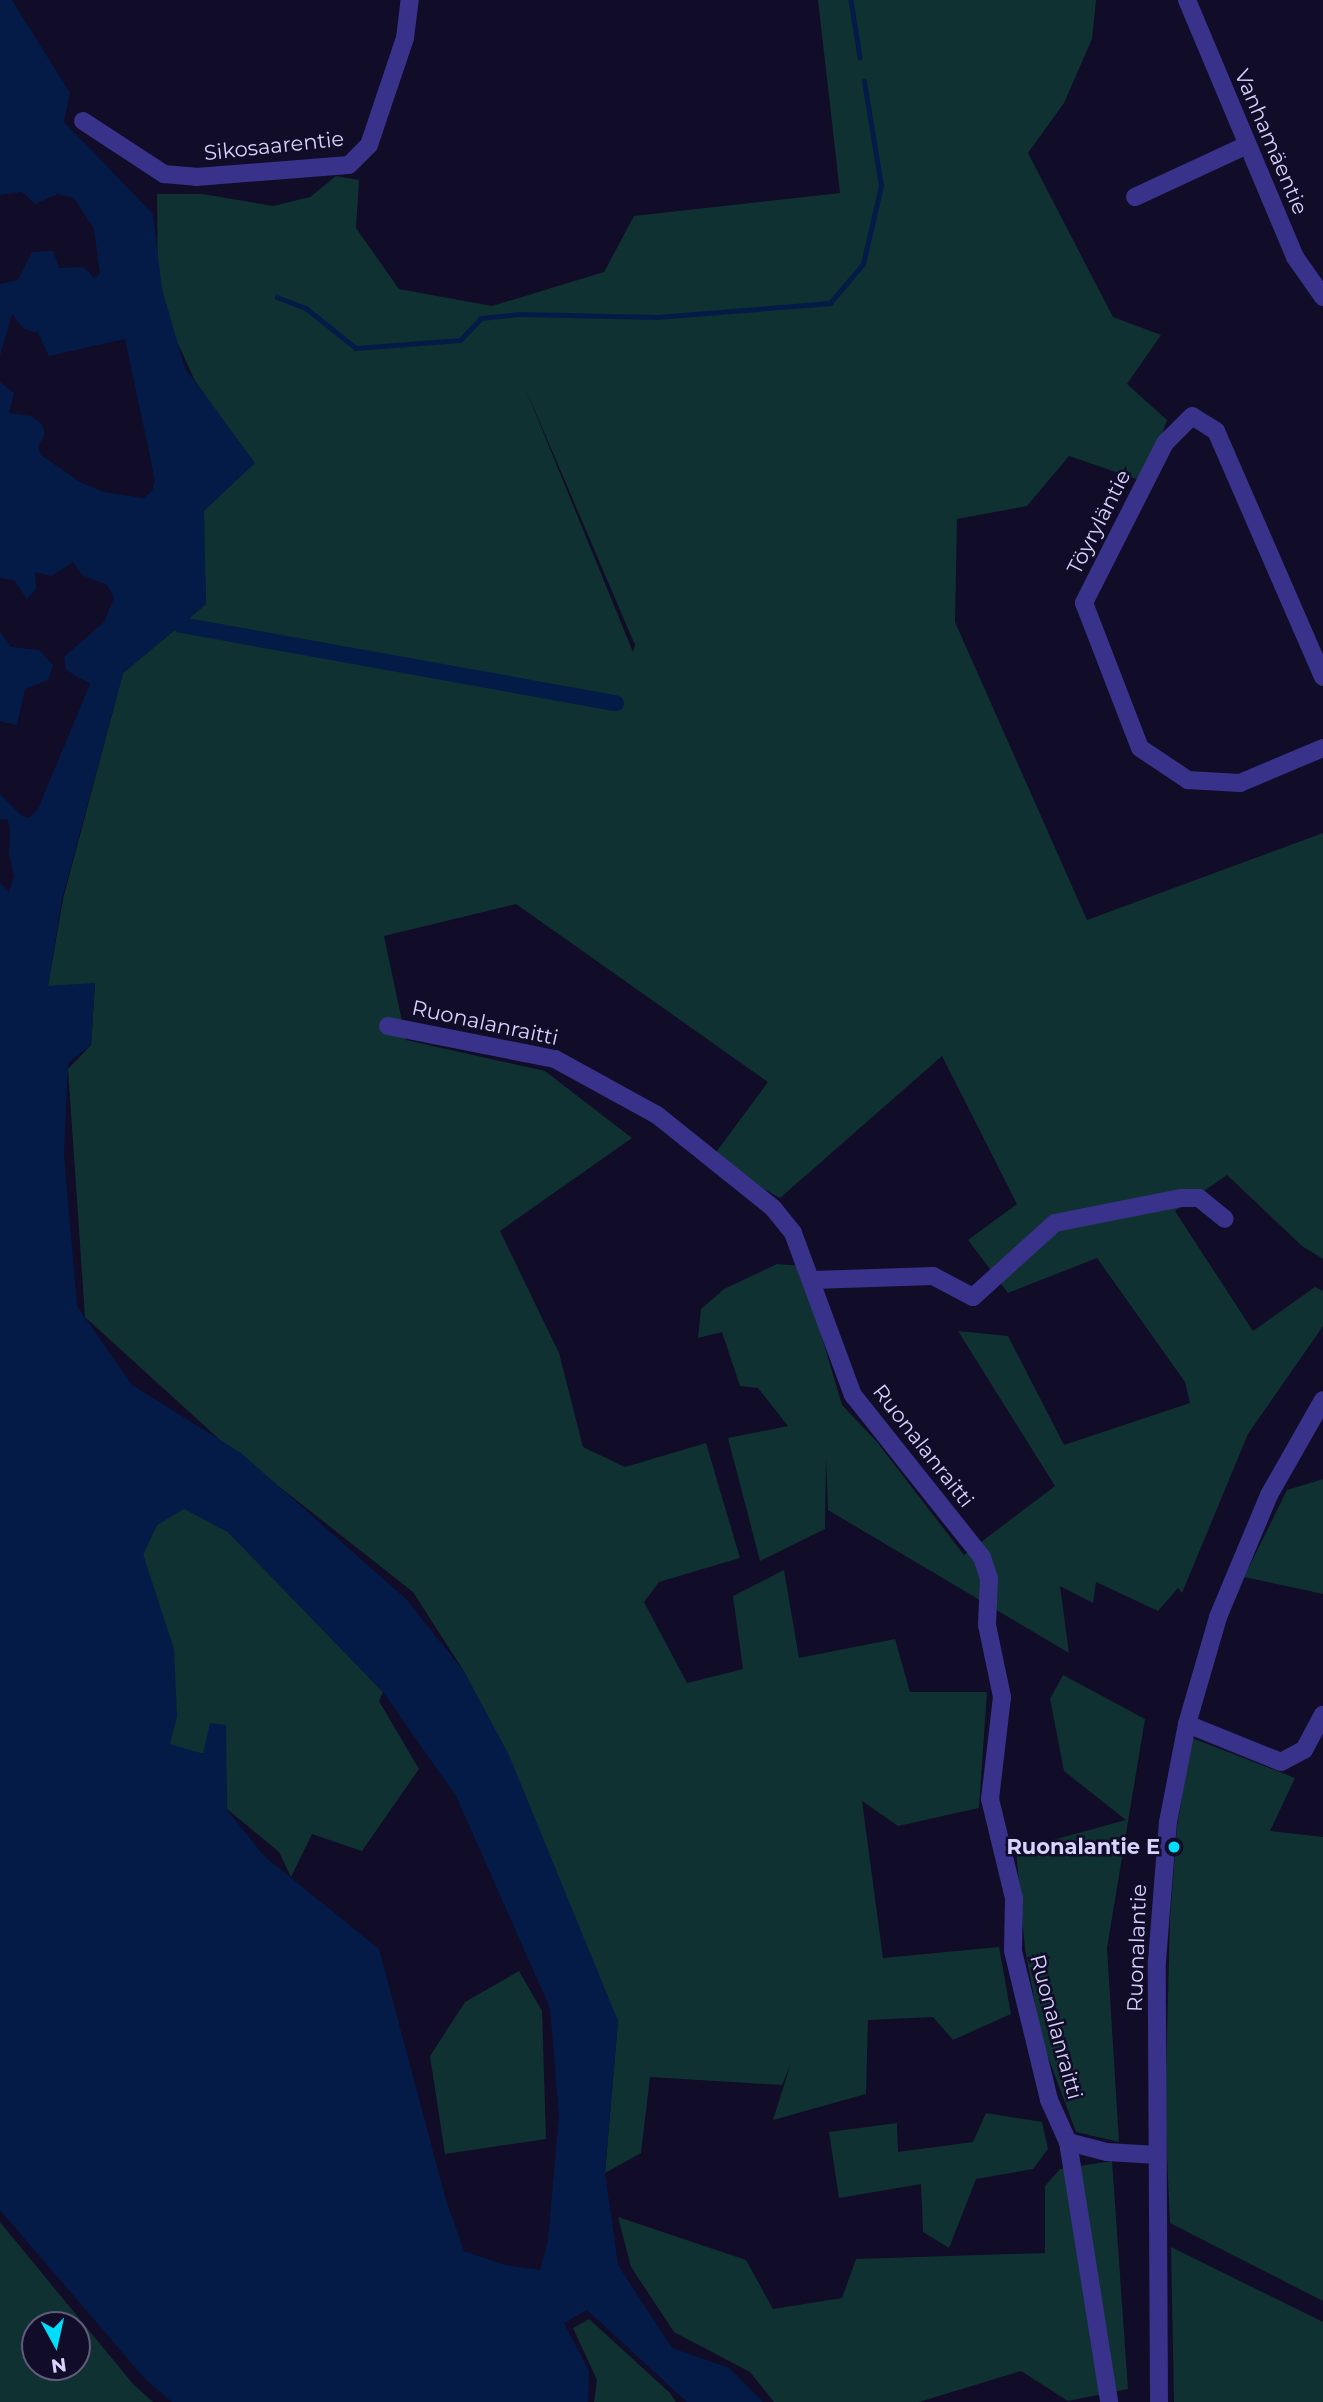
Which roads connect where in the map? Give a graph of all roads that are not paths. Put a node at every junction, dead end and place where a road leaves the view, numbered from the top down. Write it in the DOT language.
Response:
graph roads {
  1 [pos="411,0"];
  2 [pos="1187,0"];
  3 [pos="83,121"];
  4 [pos="1247,145"];
  5 [pos="1135,197"];
  6 [pos="1323,297"];
  7 [pos="1323,677"];
  8 [pos="1323,748"];
  9 [pos="388,1026"];
  10 [pos="1225,1219"];
  11 [pos="813,1280"];
  12 [pos="1323,1400"];
  13 [pos="1323,1715"];
  14 [pos="1187,1724"];
  15 [pos="1068,2142"];
  16 [pos="1157,2155"];
  17 [pos="1108,2402"];
  18 [pos="1159,2402"];
  1 -- 3 [label="street, Sikosaarentie"];
  2 -- 4 [label="street, Vanhamäentie"];
  4 -- 5 [label="street"];
  4 -- 6 [label="street, Vanhamäentie"];
  7 -- 8 [label="street, Töyryläntie"];
  9 -- 11 [label="street, Ruonalanraitti"];
  10 -- 11 [label="street"];
  11 -- 15 [label="street, Ruonalanraitti"];
  12 -- 14 [label="street, Ruonalantie"];
  13 -- 14 [label="street"];
  14 -- 16 [label="street, Ruonalantie"];
  15 -- 16 [label="street"];
  15 -- 17 [label="street, Ruonalanraitti"];
  16 -- 18 [label="street, Ruonalantie"];
}
